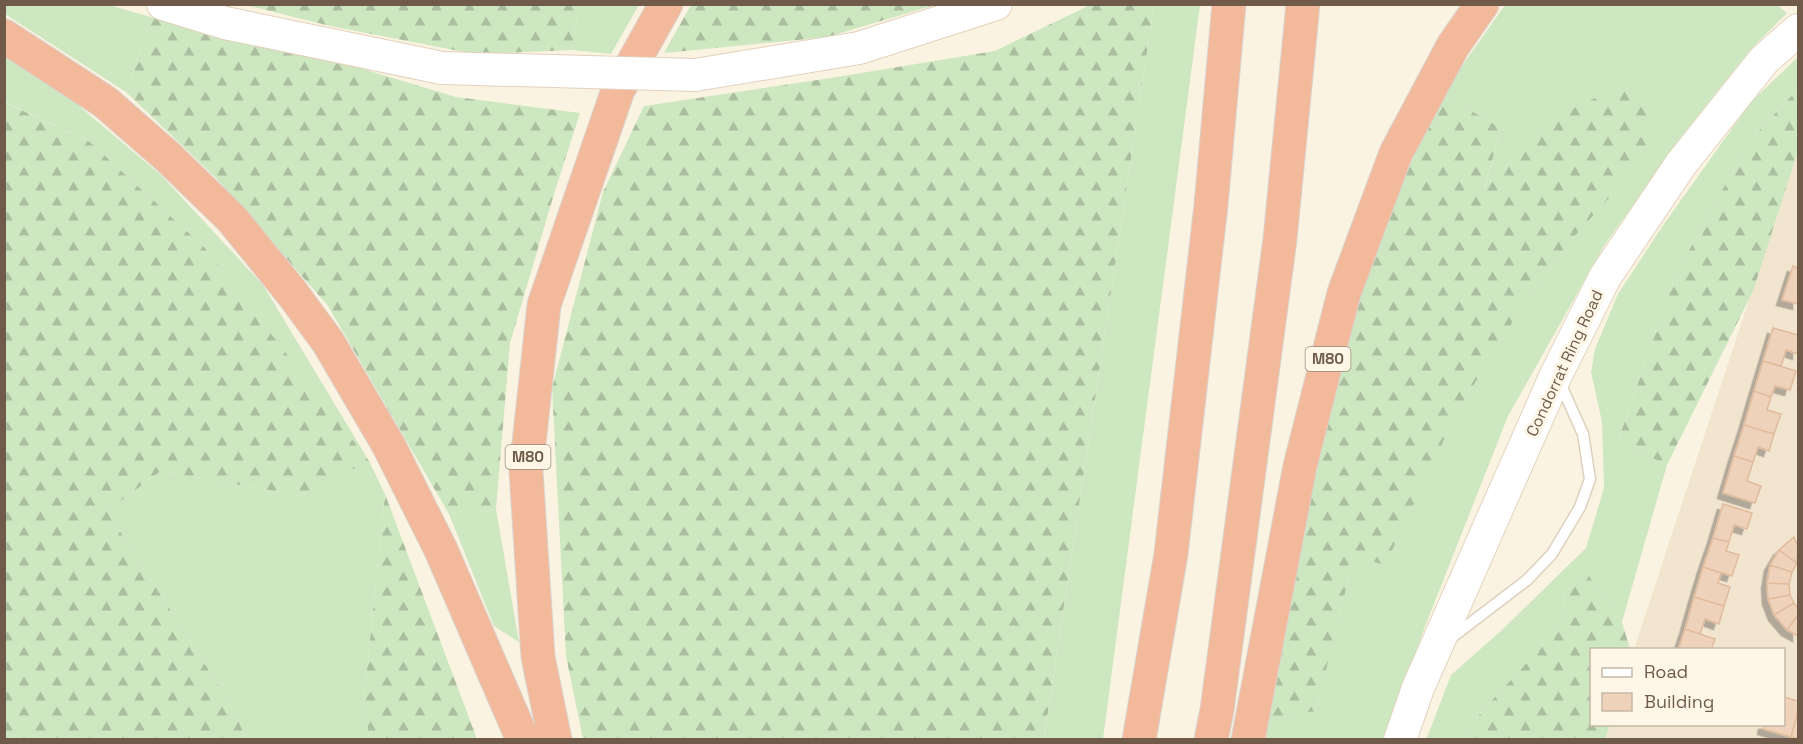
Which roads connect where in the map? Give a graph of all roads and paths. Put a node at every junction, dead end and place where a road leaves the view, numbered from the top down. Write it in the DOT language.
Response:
graph roads {
  1 [pos="163,4"];
  2 [pos="666,4"];
  3 [pos="996,4"];
  4 [pos="1229,4"];
  5 [pos="1303,4"];
  6 [pos="1482,4"];
  7 [pos="1798,30"];
  8 [pos="4,36"];
  9 [pos="1556,375"];
  10 [pos="1434,652"];
  11 [pos="523,740"];
  12 [pos="555,740"];
  13 [pos="1139,740"];
  14 [pos="1211,740"];
  15 [pos="1248,740"];
  16 [pos="1400,740"];
  1 -- 3 [label="main road, bridge"];
  2 -- 12 [label="highway, M80"];
  4 -- 13 [label="highway"];
  5 -- 14 [label="highway"];
  6 -- 15 [label="highway, M80"];
  7 -- 9 [label="main road, Condorrat Ring Road"];
  8 -- 11 [label="highway"];
  9 -- 10 [label="main road, Condorrat Ring Road"];
  9 -- 10 [label="lane"];
  10 -- 16 [label="main road, Condorrat Ring Road"];
}
